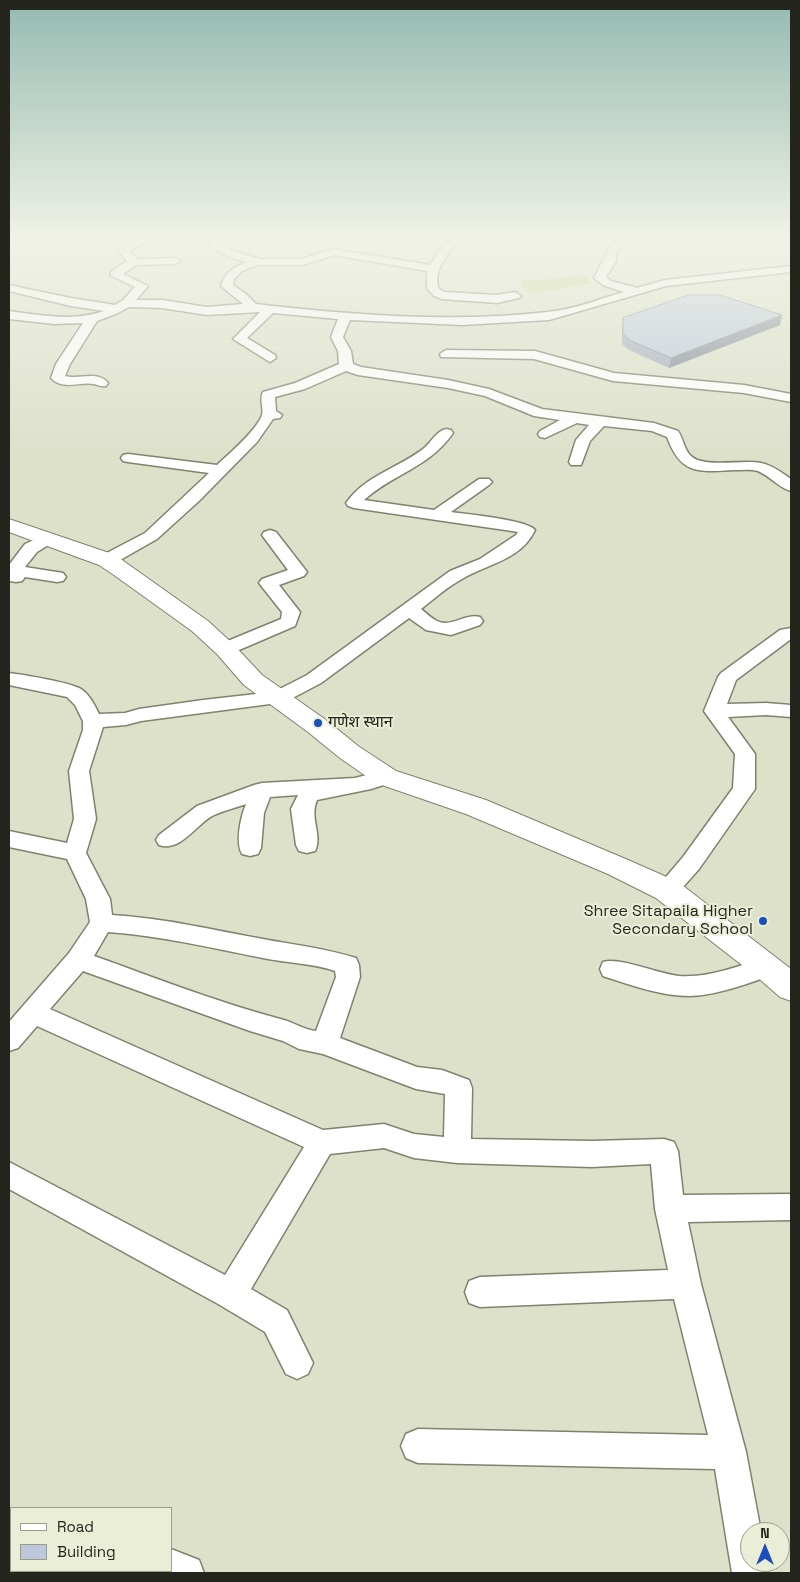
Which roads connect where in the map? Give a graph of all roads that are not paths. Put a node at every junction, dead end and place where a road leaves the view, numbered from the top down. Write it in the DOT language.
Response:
graph roads {
  1 [pos="112,310"];
  2 [pos="269,310"];
  3 [pos="574,310"];
  4 [pos="9,316"];
  5 [pos="346,316"];
  6 [pos="92,318"];
  7 [pos="446,354"];
  8 [pos="270,358"];
  9 [pos="346,366"];
  10 [pos="101,383"];
  11 [pos="791,398"];
  12 [pos="539,413"];
  13 [pos="576,418"];
  14 [pos="518,422"];
  15 [pos="600,422"];
  16 [pos="446,433"];
  17 [pos="545,434"];
  18 [pos="128,458"];
  19 [pos="576,462"];
  20 [pos="219,470"];
  21 [pos="484,482"];
  22 [pos="791,486"];
  23 [pos="435,516"];
  24 [pos="9,525"];
  25 [pos="270,535"];
  26 [pos="47,540"];
  27 [pos="107,560"];
  28 [pos="57,577"];
  29 [pos="409,610"];
  30 [pos="474,621"];
  31 [pos="791,632"];
  32 [pos="225,649"];
  33 [pos="9,679"];
  34 [pos="278,698"];
  35 [pos="714,711"];
  36 [pos="791,711"];
  37 [pos="93,721"];
  38 [pos="386,777"];
  39 [pos="352,785"];
  40 [pos="262,790"];
  41 [pos="9,839"];
  42 [pos="167,840"];
  43 [pos="307,845"];
  44 [pos="250,848"];
  45 [pos="75,853"];
  46 [pos="666,890"];
  47 [pos="102,923"];
  48 [pos="78,960"];
  49 [pos="767,967"];
  50 [pos="612,969"];
  51 [pos="791,988"];
  52 [pos="33,1013"];
  53 [pos="9,1040"];
  54 [pos="325,1043"];
  55 [pos="322,1142"];
  56 [pos="457,1150"];
  57 [pos="9,1175"];
  58 [pos="791,1208"];
  59 [pos="670,1210"];
  60 [pos="686,1284"];
  61 [pos="480,1292"];
  62 [pos="231,1294"];
  63 [pos="298,1363"];
  64 [pos="418,1446"];
  65 [pos="729,1452"];
  66 [pos="172,1567"];
  67 [pos="186,1573"];
  68 [pos="750,1573"];
  1 -- 6 [label="street"];
  2 -- 5 [label="street"];
  2 -- 8 [label="street"];
  3 -- 5 [label="street"];
  4 -- 6 [label="street"];
  5 -- 9 [label="street"];
  6 -- 10 [label="street"];
  7 -- 11 [label="street"];
  9 -- 12 [label="street"];
  9 -- 20 [label="street"];
  12 -- 13 [label="street"];
  12 -- 14 [label="street"];
  13 -- 15 [label="street"];
  13 -- 17 [label="street"];
  15 -- 19 [label="street"];
  15 -- 22 [label="street"];
  16 -- 23 [label="street"];
  18 -- 20 [label="street"];
  20 -- 27 [label="street"];
  21 -- 23 [label="street"];
  23 -- 29 [label="street"];
  24 -- 26 [label="main road"];
  25 -- 32 [label="street"];
  26 -- 27 [label="main road"];
  26 -- 28 [label="street"];
  27 -- 32 [label="main road"];
  29 -- 30 [label="street"];
  29 -- 34 [label="street"];
  31 -- 35 [label="street"];
  32 -- 34 [label="main road"];
  33 -- 37 [label="street"];
  34 -- 37 [label="street"];
  34 -- 38 [label="main road"];
  35 -- 36 [label="street"];
  35 -- 46 [label="street"];
  37 -- 45 [label="street"];
  38 -- 39 [label="street"];
  38 -- 46 [label="main road"];
  39 -- 40 [label="street"];
  39 -- 43 [label="street"];
  40 -- 42 [label="street"];
  40 -- 44 [label="street"];
  41 -- 45 [label="street"];
  45 -- 47 [label="street"];
  46 -- 49 [label="main road"];
  47 -- 48 [label="street"];
  47 -- 54 [label="street"];
  48 -- 52 [label="street"];
  48 -- 54 [label="street"];
  49 -- 50 [label="street"];
  49 -- 51 [label="main road"];
  52 -- 53 [label="street"];
  52 -- 55 [label="street"];
  54 -- 56 [label="street"];
  55 -- 56 [label="street"];
  55 -- 62 [label="street"];
  56 -- 59 [label="street"];
  57 -- 62 [label="street"];
  58 -- 59 [label="street"];
  59 -- 60 [label="street"];
  60 -- 61 [label="street"];
  60 -- 65 [label="street"];
  62 -- 63 [label="street"];
  64 -- 65 [label="street"];
  65 -- 68 [label="street"];
  66 -- 67 [label="street"];
}
